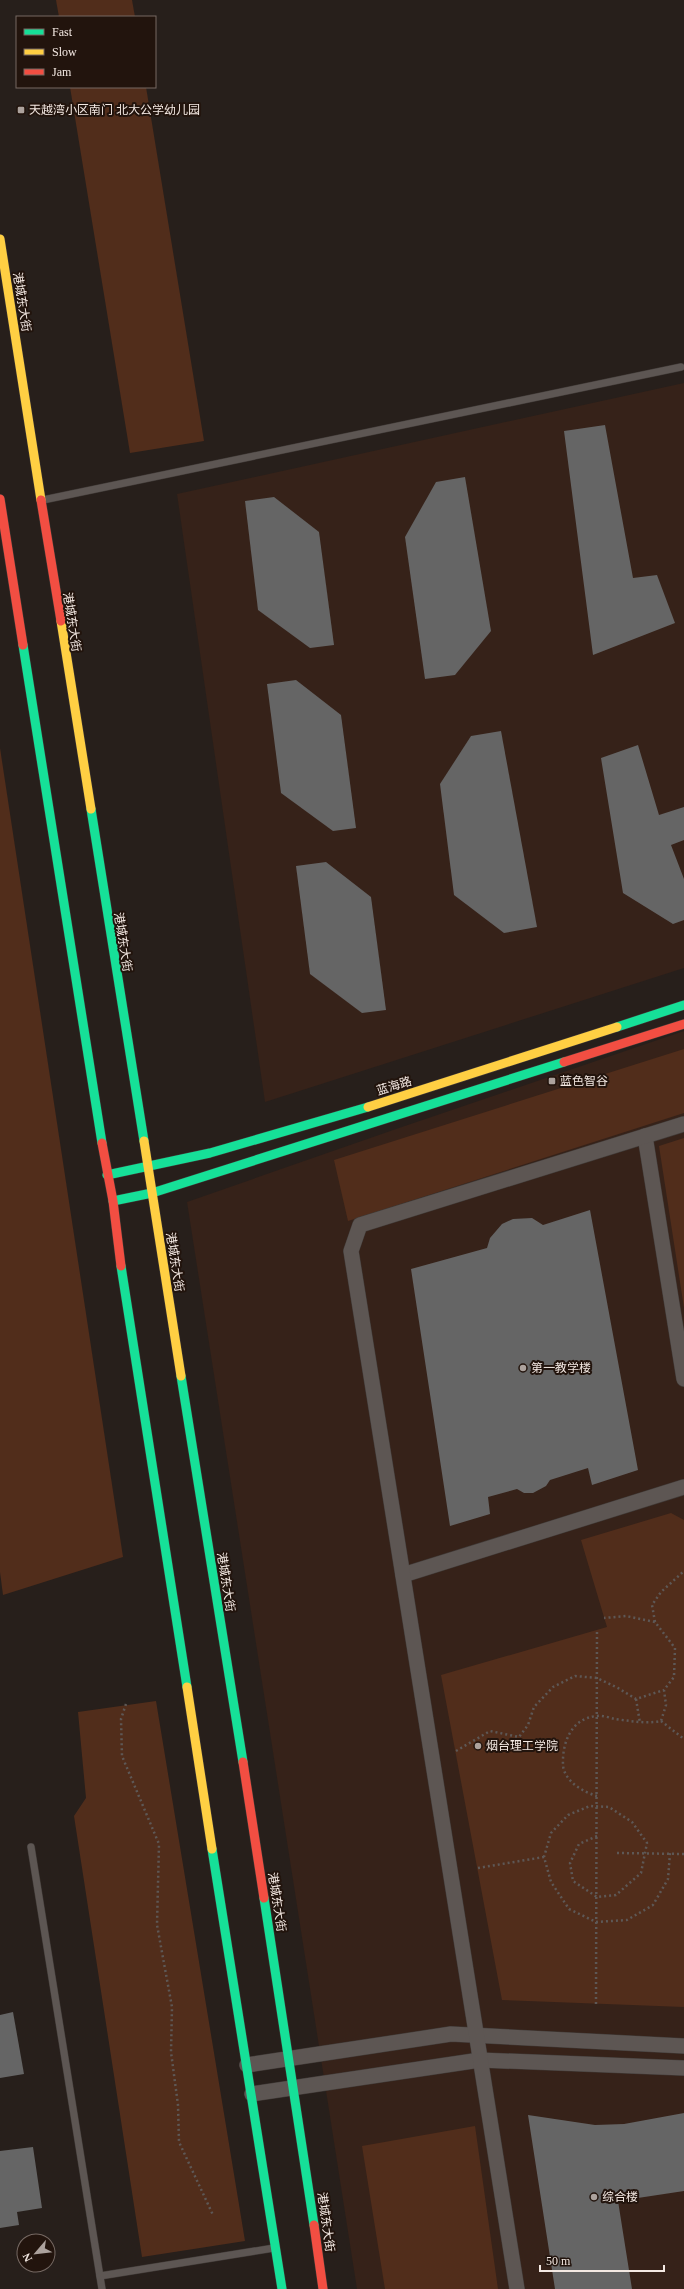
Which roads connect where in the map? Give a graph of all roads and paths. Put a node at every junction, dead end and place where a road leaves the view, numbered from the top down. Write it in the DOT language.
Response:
graph roads {
  1 [pos="0,239"];
  2 [pos="681,367"];
  3 [pos="0,500"];
  4 [pos="41,500"];
  5 [pos="684,1005"];
  6 [pos="684,1024"];
  7 [pos="684,1124"];
  8 [pos="645,1136"];
  9 [pos="146,1166"];
  10 [pos="107,1175"];
  11 [pos="152,1193"];
  12 [pos="113,1201"];
  13 [pos="684,1379"];
  14 [pos="684,1487"];
  15 [pos="684,1571"];
  16 [pos="403,1575"];
  17 [pos="604,1618"];
  18 [pos="655,1622"];
  19 [pos="597,1630"];
  20 [pos="597,1678"];
  21 [pos="664,1690"];
  22 [pos="636,1700"];
  23 [pos="126,1704"];
  24 [pos="597,1716"];
  25 [pos="661,1721"];
  26 [pos="640,1723"];
  27 [pos="684,1739"];
  28 [pos="456,1751"];
  29 [pos="597,1796"];
  30 [pos="597,1836"];
  31 [pos="31,1847"];
  32 [pos="617,1853"];
  33 [pos="670,1853"];
  34 [pos="684,1854"];
  35 [pos="544,1858"];
  36 [pos="478,1868"];
  37 [pos="597,1897"];
  38 [pos="596,1922"];
  39 [pos="596,2004"];
  40 [pos="476,2035"];
  41 [pos="684,2046"];
  42 [pos="290,2060"];
  43 [pos="480,2060"];
  44 [pos="247,2066"];
  45 [pos="684,2068"];
  46 [pos="294,2088"];
  47 [pos="252,2094"];
  48 [pos="214,2215"];
  49 [pos="276,2247"];
  50 [pos="100,2276"];
  51 [pos="102,2289"];
  52 [pos="282,2289"];
  53 [pos="323,2289"];
  54 [pos="517,2289"];
  1 -- 4 [label="main road, 港城东大街"];
  2 -- 4 [label="lane"];
  3 -- 10 [label="main road"];
  4 -- 9 [label="main road, 港城东大街"];
  5 -- 9 [label="main road, 蓝海路"];
  6 -- 11 [label="main road"];
  7 -- 8 [label="street"];
  8 -- 13 [label="street"];
  8 -- 16 [label="street"];
  9 -- 10 [label="main road, 蓝海路"];
  9 -- 11 [label="main road, 港城东大街"];
  10 -- 12 [label="main road"];
  11 -- 12 [label="main road"];
  11 -- 42 [label="main road, 港城东大街"];
  12 -- 44 [label="main road"];
  14 -- 16 [label="street"];
  15 -- 18 [label="path"];
  16 -- 40 [label="street"];
  17 -- 18 [label="path"];
  18 -- 21 [label="path"];
  19 -- 20 [label="path"];
  20 -- 22 [label="path"];
  20 -- 24 [label="path"];
  20 -- 28 [label="path"];
  21 -- 22 [label="path"];
  21 -- 25 [label="path"];
  22 -- 26 [label="path"];
  23 -- 48 [label="path"];
  24 -- 26 [label="path"];
  24 -- 29 [label="path"];
  24 -- 29 [label="path"];
  25 -- 26 [label="path"];
  25 -- 27 [label="path"];
  29 -- 30 [label="path"];
  30 -- 37 [label="path"];
  30 -- 37 [label="path"];
  31 -- 50 [label="lane"];
  32 -- 33 [label="path"];
  33 -- 34 [label="path"];
  33 -- 38 [label="path"];
  35 -- 36 [label="path"];
  35 -- 37 [label="path"];
  35 -- 38 [label="path"];
  37 -- 38 [label="path"];
  38 -- 39 [label="path"];
  40 -- 41 [label="street"];
  40 -- 42 [label="street"];
  40 -- 43 [label="street"];
  42 -- 44 [label="street"];
  42 -- 46 [label="main road, 港城东大街"];
  43 -- 45 [label="street"];
  43 -- 46 [label="street"];
  43 -- 54 [label="street"];
  44 -- 47 [label="main road"];
  46 -- 47 [label="street"];
  46 -- 53 [label="main road, 港城东大街"];
  47 -- 49 [label="main road"];
  49 -- 50 [label="lane"];
  49 -- 52 [label="main road"];
  50 -- 51 [label="lane"];
}
